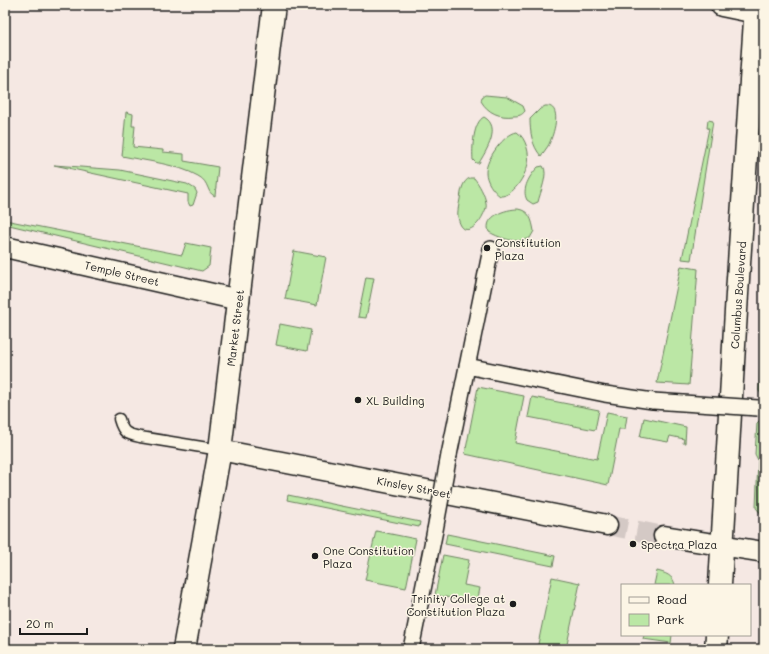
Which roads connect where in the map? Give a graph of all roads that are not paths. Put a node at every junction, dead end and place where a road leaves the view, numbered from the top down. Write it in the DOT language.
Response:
graph roads {
  1 [pos="274,5"];
  2 [pos="722,5"];
  3 [pos="759,10"];
  4 [pos="5,247"];
  5 [pos="491,249"];
  6 [pos="239,300"];
  7 [pos="467,366"];
  8 [pos="761,408"];
  9 [pos="119,419"];
  10 [pos="220,450"];
  11 [pos="607,525"];
  12 [pos="664,536"];
  13 [pos="723,547"];
  14 [pos="764,552"];
  15 [pos="720,584"];
  16 [pos="717,636"];
  17 [pos="184,649"];
  18 [pos="411,649"];
  19 [pos="716,649"];
  1 -- 6 [label="street, Market Street"];
  2 -- 3 [label="street"];
  3 -- 13 [label="street, Columbus Boulevard"];
  4 -- 6 [label="street, Temple Street"];
  5 -- 7 [label="street"];
  6 -- 10 [label="street, Market Street"];
  7 -- 8 [label="street, bridge"];
  7 -- 18 [label="street, bridge"];
  9 -- 10 [label="lane"];
  10 -- 11 [label="street, Kinsley Street"];
  10 -- 17 [label="street, Market Street"];
  12 -- 13 [label="street"];
  13 -- 14 [label="street"];
  13 -- 15 [label="street, Columbus Boulevard"];
  16 -- 19 [label="street"];
}
